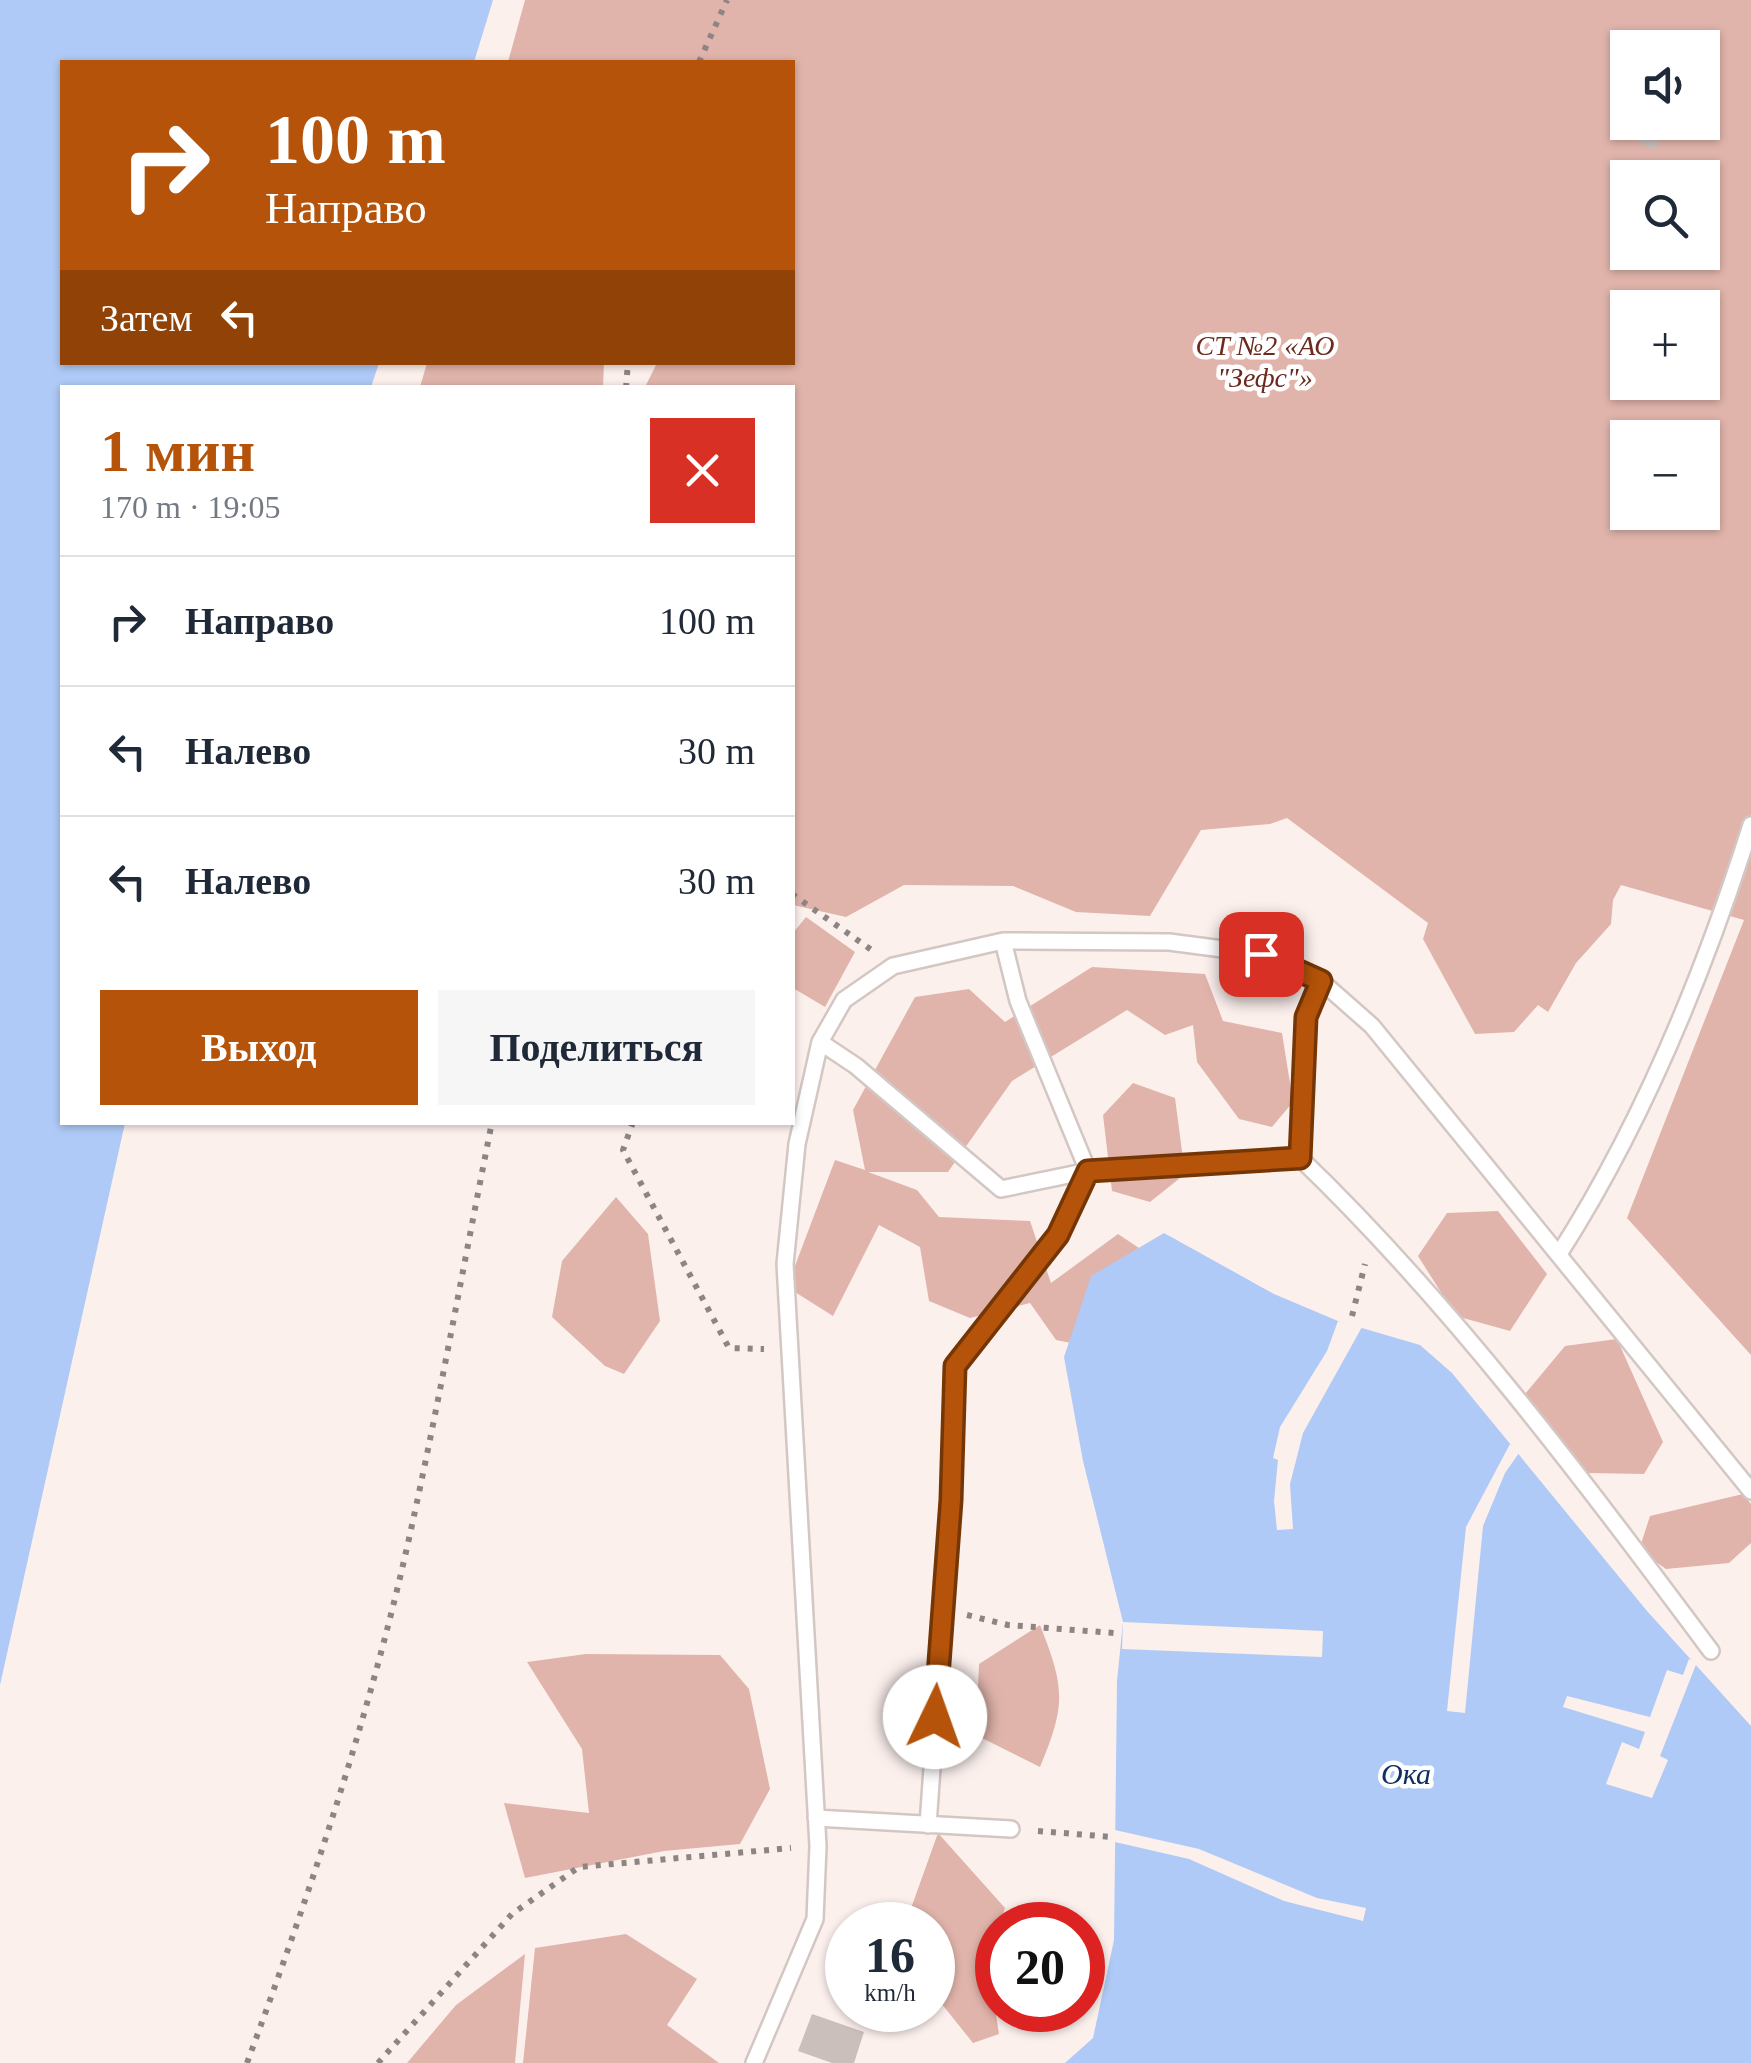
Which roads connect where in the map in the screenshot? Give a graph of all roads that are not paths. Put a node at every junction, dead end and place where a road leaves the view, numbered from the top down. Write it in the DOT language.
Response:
graph roads {
  1 [pos="1751,825"];
  2 [pos="1003,941"];
  3 [pos="1321,981"];
  4 [pos="820,1042"];
  5 [pos="1300,1158"];
  6 [pos="1088,1171"];
  7 [pos="1559,1254"];
  8 [pos="1751,1491"];
  9 [pos="1711,1651"];
  10 [pos="816,1818"];
  11 [pos="928,1824"];
  12 [pos="1011,1829"];
  13 [pos="754,2063"];
  1 -- 7 [label="lane"];
  2 -- 3 [label="lane"];
  2 -- 4 [label="lane"];
  2 -- 6 [label="lane"];
  3 -- 5 [label="lane"];
  3 -- 7 [label="lane"];
  4 -- 6 [label="lane"];
  4 -- 10 [label="lane"];
  5 -- 6 [label="lane"];
  5 -- 9 [label="lane"];
  6 -- 11 [label="lane"];
  7 -- 8 [label="lane"];
  10 -- 11 [label="lane"];
  10 -- 13 [label="lane"];
  11 -- 12 [label="lane"];
}
